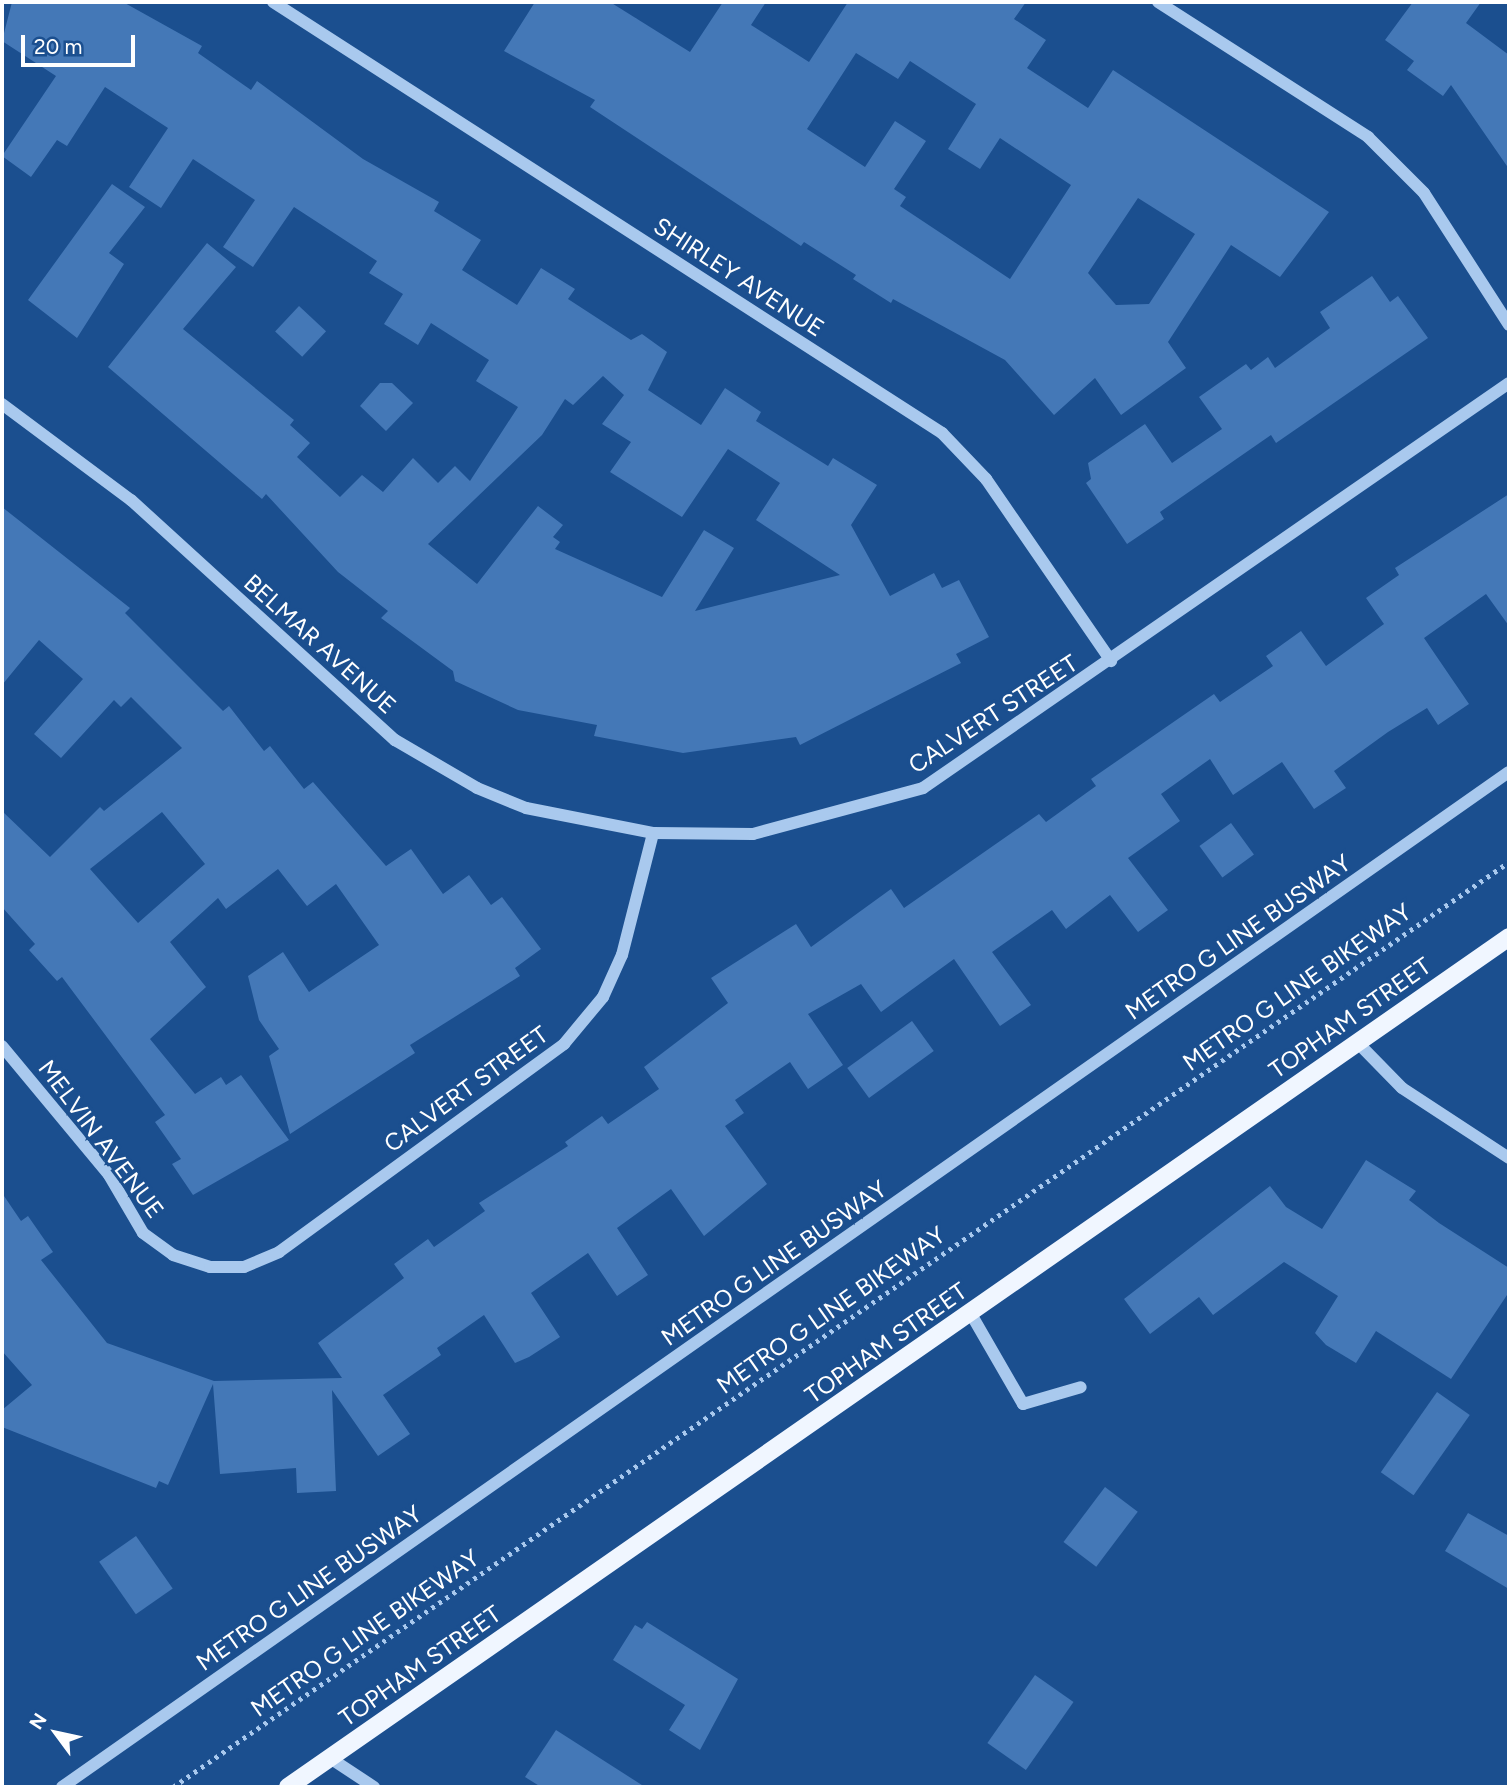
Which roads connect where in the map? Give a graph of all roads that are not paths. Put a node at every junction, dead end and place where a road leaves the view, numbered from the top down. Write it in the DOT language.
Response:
graph roads {
  1 [pos="273,2"];
  2 [pos="1158,2"];
  3 [pos="1509,325"];
  4 [pos="1509,383"];
  5 [pos="2,404"];
  6 [pos="1111,662"];
  7 [pos="1509,772"];
  8 [pos="653,833"];
  9 [pos="1509,937"];
  10 [pos="1357,1042"];
  11 [pos="2,1046"];
  12 [pos="1509,1158"];
  13 [pos="210,1267"];
  14 [pos="971,1314"];
  15 [pos="1081,1387"];
  16 [pos="330,1758"];
  17 [pos="62,1787"];
  18 [pos="288,1787"];
  19 [pos="374,1787"];
  1 -- 6 [label="street, SHIRLEY AVENUE"];
  2 -- 3 [label="street"];
  4 -- 6 [label="street, CALVERT STREET"];
  5 -- 8 [label="street, BELMAR AVENUE"];
  6 -- 8 [label="street, CALVERT STREET"];
  7 -- 17 [label="street, METRO G LINE BUSWAY"];
  8 -- 13 [label="street, CALVERT STREET"];
  9 -- 10 [label="main road, TOPHAM STREET"];
  10 -- 12 [label="street"];
  10 -- 14 [label="main road, TOPHAM STREET"];
  11 -- 13 [label="street, MELVIN AVENUE"];
  14 -- 15 [label="street"];
  14 -- 16 [label="main road, TOPHAM STREET"];
  16 -- 18 [label="main road, TOPHAM STREET"];
  16 -- 19 [label="street"];
}
